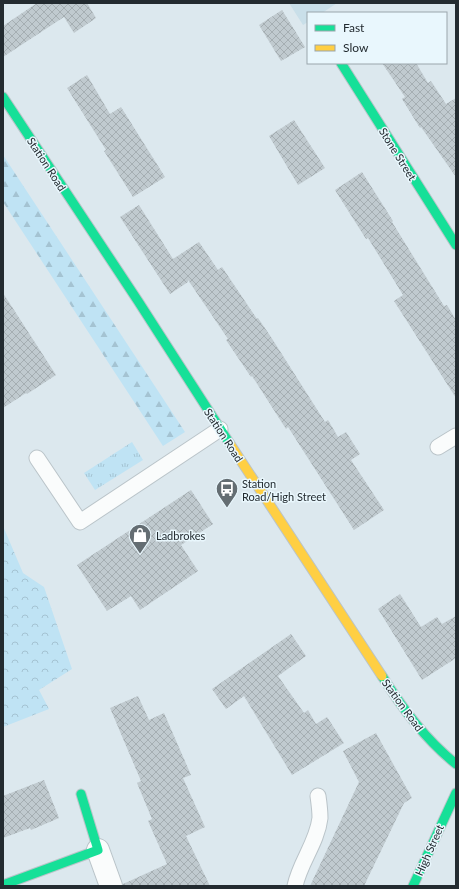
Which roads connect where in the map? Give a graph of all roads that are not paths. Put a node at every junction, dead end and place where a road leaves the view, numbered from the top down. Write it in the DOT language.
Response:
graph roads {
  1 [pos="342,64"];
  2 [pos="3,97"];
  3 [pos="456,245"];
  4 [pos="220,429"];
  5 [pos="456,436"];
  6 [pos="438,448"];
  7 [pos="38,458"];
  8 [pos="456,764"];
  9 [pos="456,793"];
  10 [pos="81,794"];
  11 [pos="318,796"];
  12 [pos="98,850"];
  13 [pos="3,885"];
  14 [pos="111,886"];
  15 [pos="295,886"];
  16 [pos="413,886"];
  1 -- 3 [label="main road, Stone Street"];
  2 -- 4 [label="main road, Station Road"];
  4 -- 7 [label="lane"];
  4 -- 8 [label="main road, Station Road"];
  5 -- 6 [label="lane"];
  9 -- 16 [label="main road, High Street"];
  10 -- 12 [label="main road"];
  11 -- 15 [label="lane"];
  12 -- 13 [label="main road"];
  12 -- 14 [label="street"];
}
